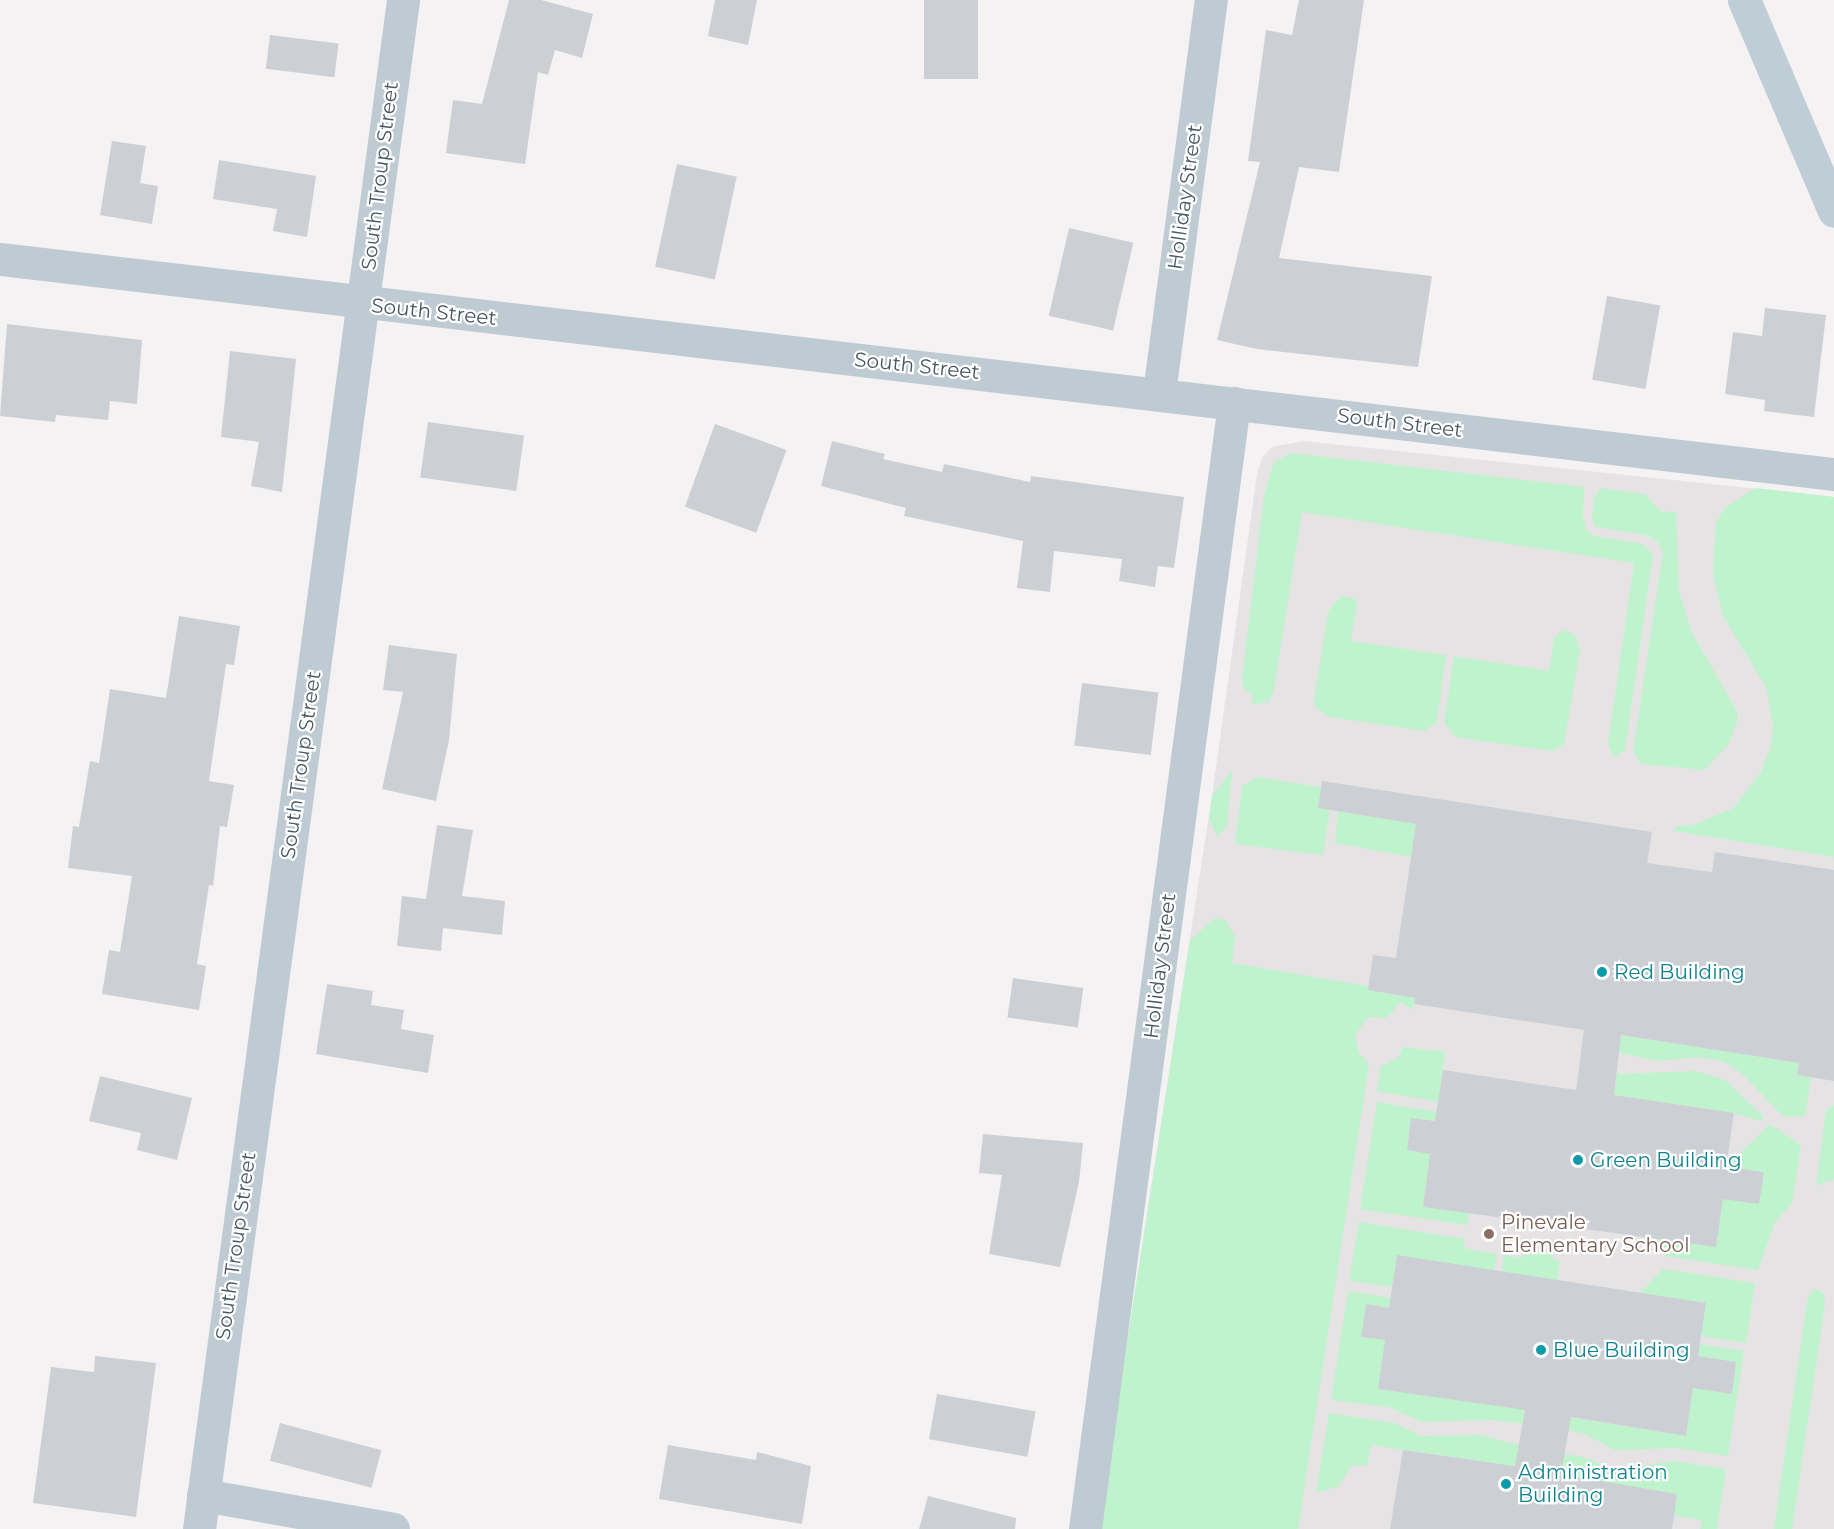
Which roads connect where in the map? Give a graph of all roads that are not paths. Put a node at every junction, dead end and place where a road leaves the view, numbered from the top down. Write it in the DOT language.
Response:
graph roads {
  1 [pos="403,0"];
  2 [pos="1210,0"];
  3 [pos="1744,0"];
  4 [pos="1832,202"];
  5 [pos="0,260"];
  6 [pos="363,304"];
  7 [pos="1159,393"];
  8 [pos="1234,403"];
  9 [pos="1834,474"];
  10 [pos="203,1495"];
  11 [pos="199,1529"];
  12 [pos="393,1529"];
  13 [pos="1085,1529"];
  1 -- 6 [label="street, South Troup Street"];
  2 -- 7 [label="street, Holliday Street"];
  3 -- 4 [label="street"];
  5 -- 6 [label="street, South Street"];
  6 -- 7 [label="street, South Street"];
  6 -- 10 [label="street, South Troup Street"];
  7 -- 8 [label="street, South Street"];
  8 -- 9 [label="street, South Street"];
  8 -- 13 [label="street, Holliday Street"];
  10 -- 11 [label="street, South Troup Street"];
  10 -- 12 [label="street"];
}
